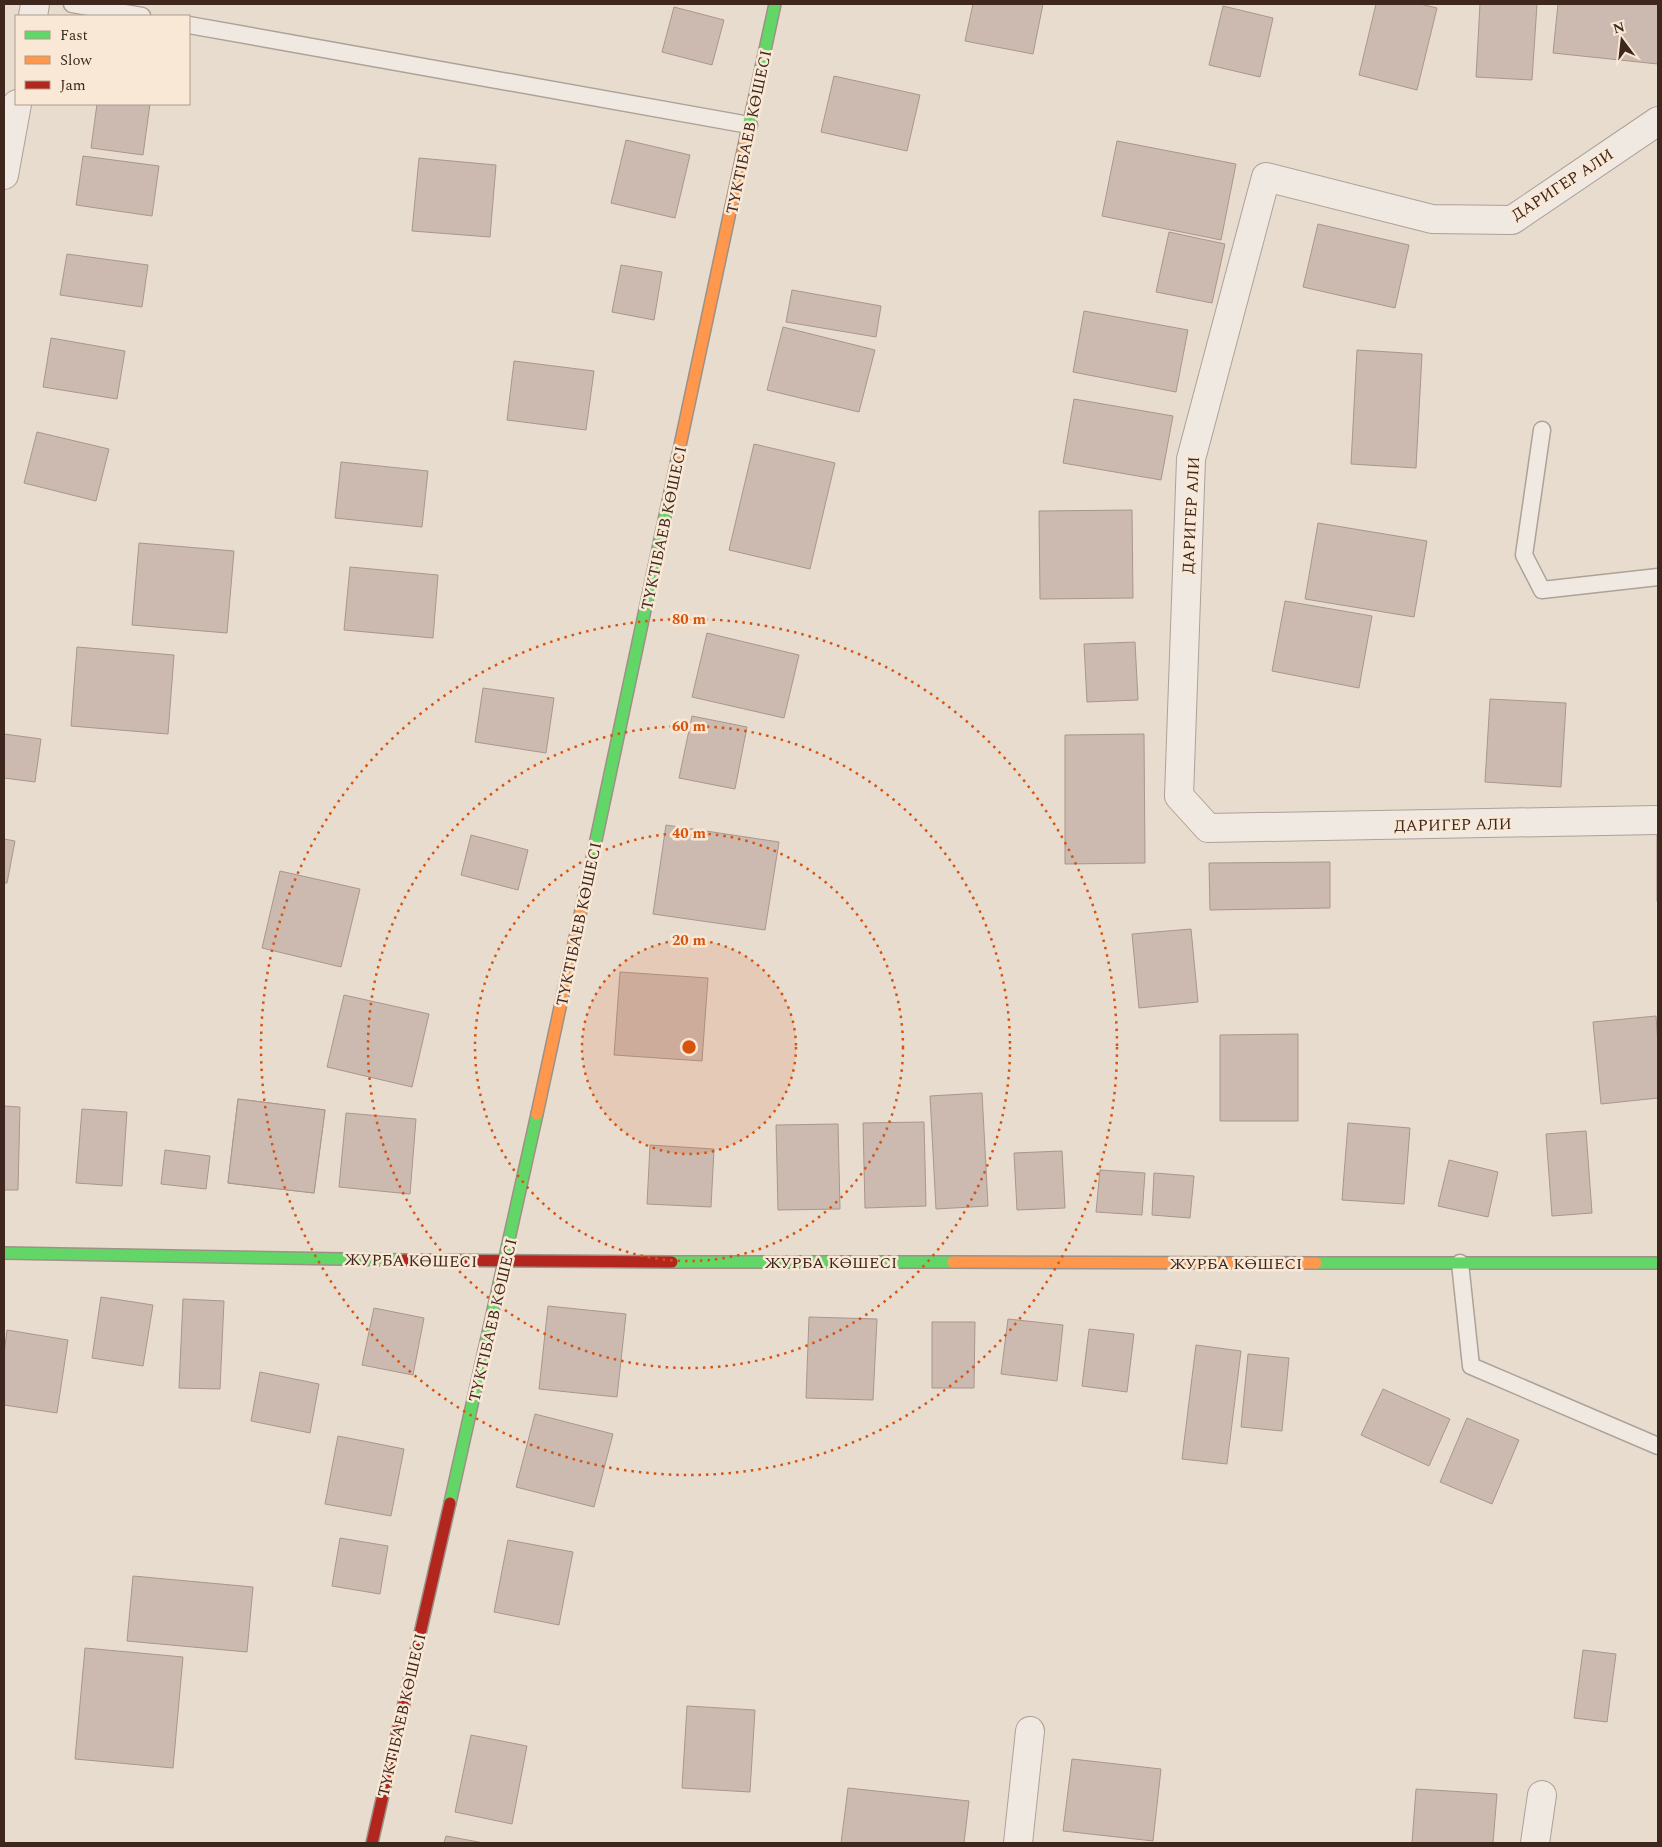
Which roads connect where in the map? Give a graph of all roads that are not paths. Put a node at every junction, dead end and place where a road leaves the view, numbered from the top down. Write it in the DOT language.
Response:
graph roads {
  1 [pos="72,4"];
  2 [pos="775,4"];
  3 [pos="136,15"];
  4 [pos="190,25"];
  5 [pos="17,105"];
  6 [pos="1658,121"];
  7 [pos="749,125"];
  8 [pos="4,175"];
  9 [pos="1542,430"];
  10 [pos="1658,577"];
  11 [pos="1658,820"];
  12 [pos="4,1253"];
  13 [pos="506,1262"];
  14 [pos="1460,1263"];
  15 [pos="1658,1263"];
  16 [pos="1658,1446"];
  17 [pos="1030,1732"];
  18 [pos="1542,1795"];
  19 [pos="372,1843"];
  20 [pos="1018,1843"];
  21 [pos="1535,1843"];
  1 -- 3 [label="lane"];
  2 -- 7 [label="street, ТҮКТІБАЕВ КӨШЕСІ"];
  4 -- 7 [label="lane"];
  5 -- 8 [label="street"];
  6 -- 11 [label="street, ДАРИГЕР АЛИ"];
  7 -- 13 [label="street, ТҮКТІБАЕВ КӨШЕСІ"];
  9 -- 10 [label="lane"];
  12 -- 13 [label="street, ЖУРБА КӨШЕСІ"];
  13 -- 14 [label="street, ЖУРБА КӨШЕСІ"];
  13 -- 19 [label="street, ТҮКТІБАЕВ КӨШЕСІ"];
  14 -- 15 [label="street, ЖУРБА КӨШЕСІ"];
  14 -- 16 [label="lane"];
  17 -- 20 [label="street"];
  18 -- 21 [label="street"];
}
